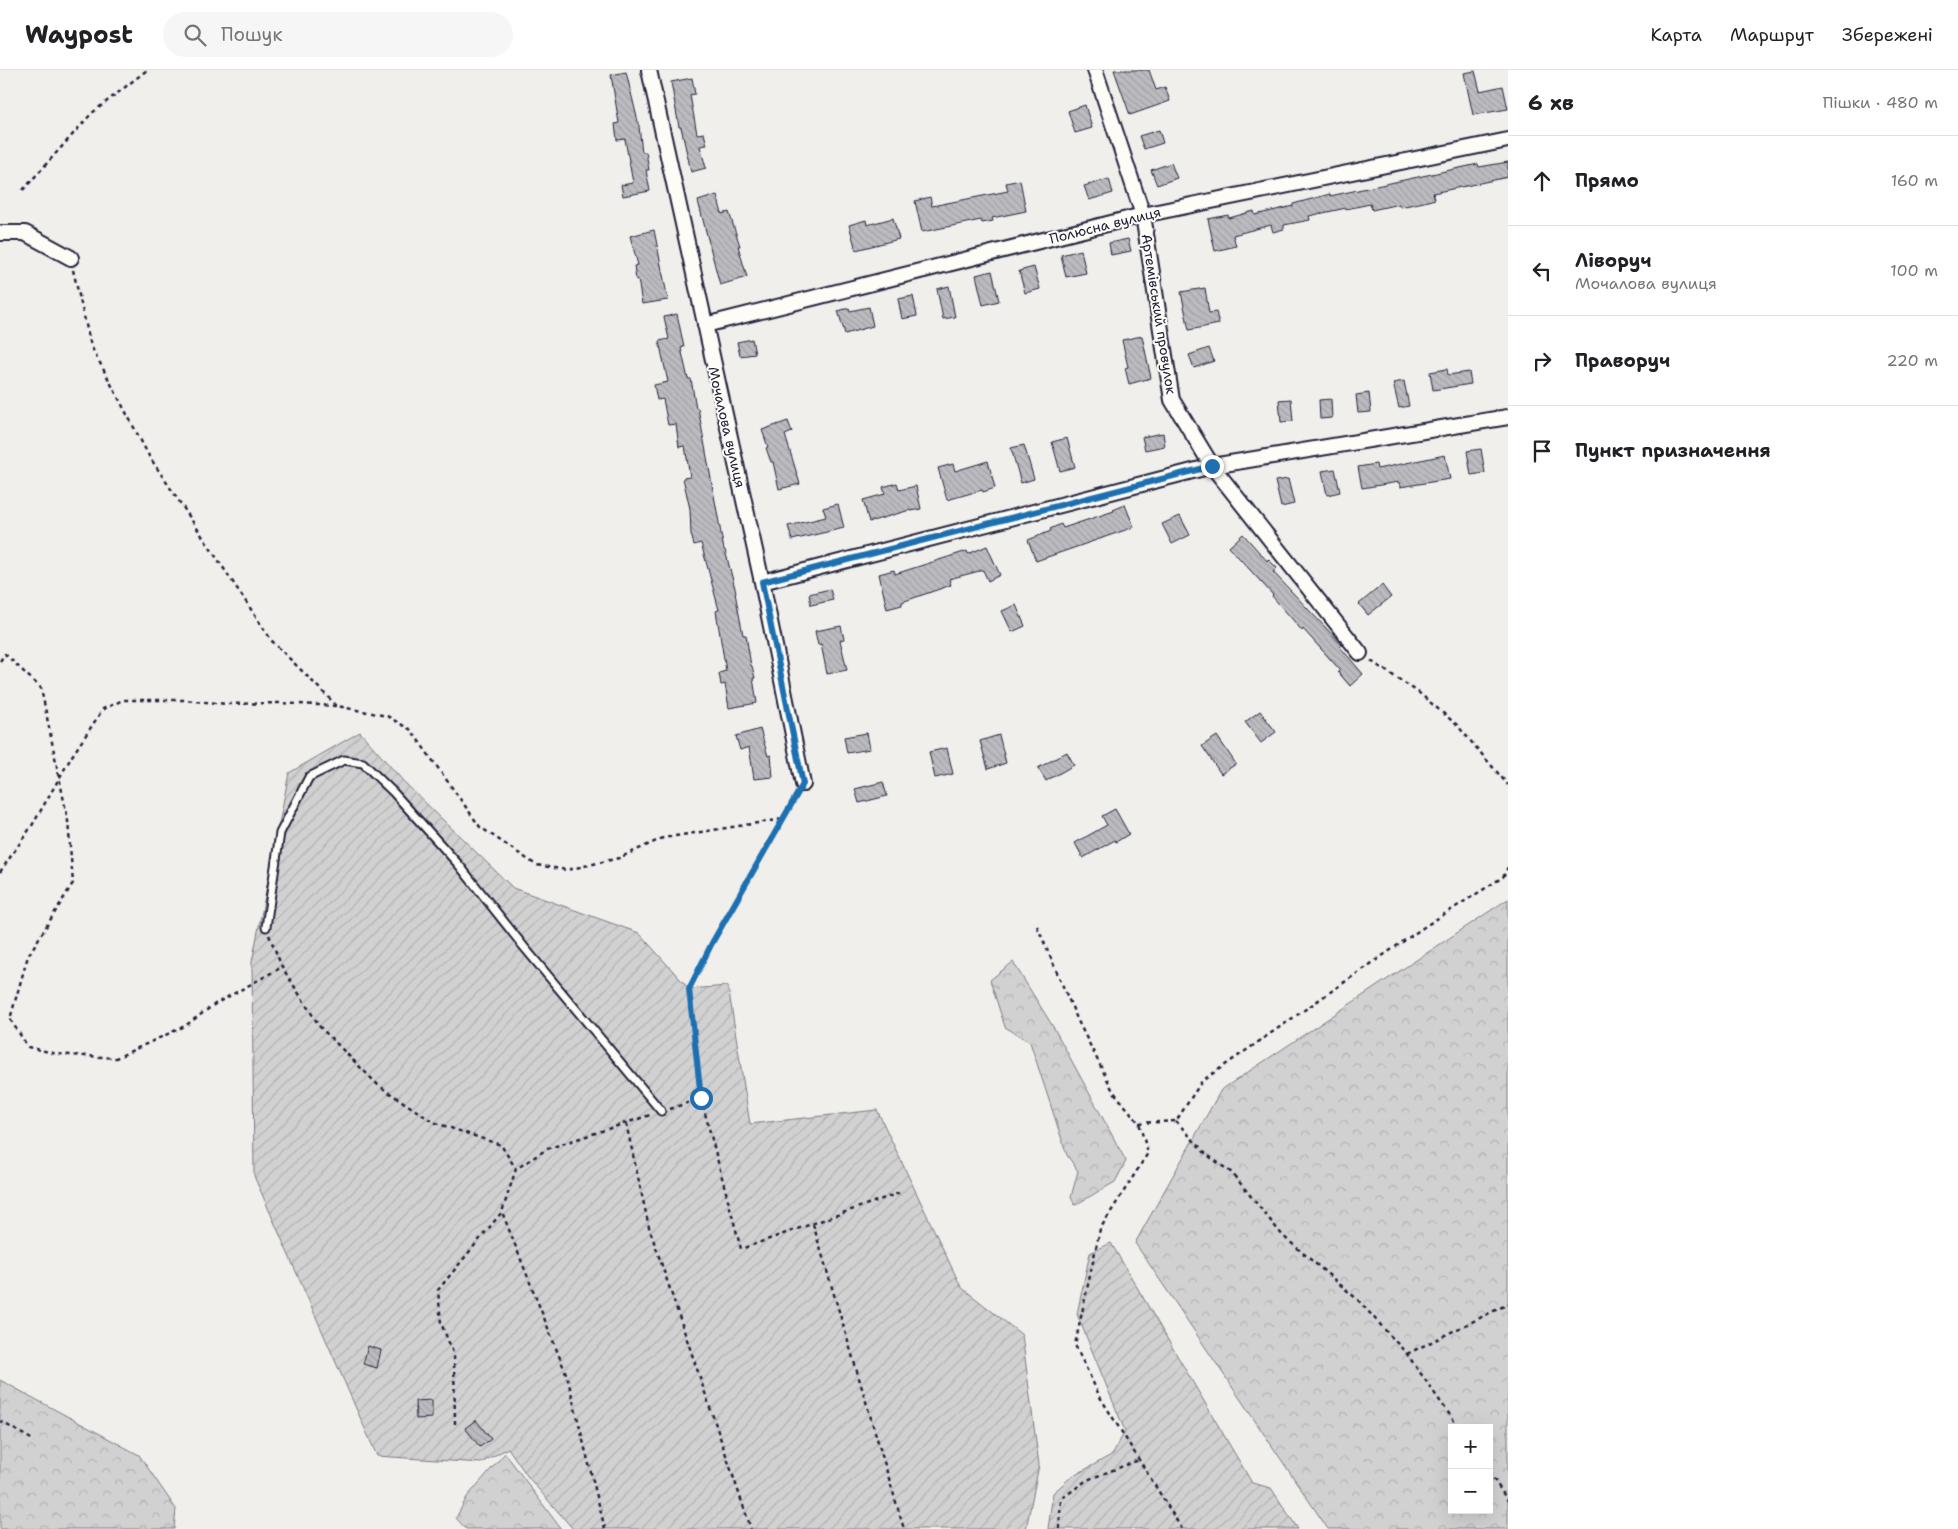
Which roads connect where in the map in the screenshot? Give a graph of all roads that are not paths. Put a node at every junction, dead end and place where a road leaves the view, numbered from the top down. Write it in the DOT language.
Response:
graph roads {
  1 [pos="649,70"];
  2 [pos="1095,70"];
  3 [pos="1508,140"];
  4 [pos="1143,215"];
  5 [pos="0,233"];
  6 [pos="71,258"];
  7 [pos="705,325"];
  8 [pos="1508,417"];
  9 [pos="1212,466"];
  10 [pos="762,582"];
  11 [pos="1360,653"];
  12 [pos="803,784"];
  13 [pos="266,927"];
  14 [pos="661,1112"];
  1 -- 7 [label="street, Мочалова вулиця"];
  2 -- 4 [label="street, Артемівський провулок"];
  3 -- 4 [label="street, Полюсна вулиця"];
  4 -- 7 [label="street, Полюсна вулиця"];
  4 -- 9 [label="street, Артемівський провулок"];
  5 -- 6 [label="street"];
  7 -- 10 [label="street, Мочалова вулиця"];
  8 -- 9 [label="street"];
  9 -- 10 [label="street"];
  9 -- 11 [label="street, Артемівський провулок"];
  10 -- 12 [label="street, Мочалова вулиця"];
  13 -- 14 [label="lane"];
}
